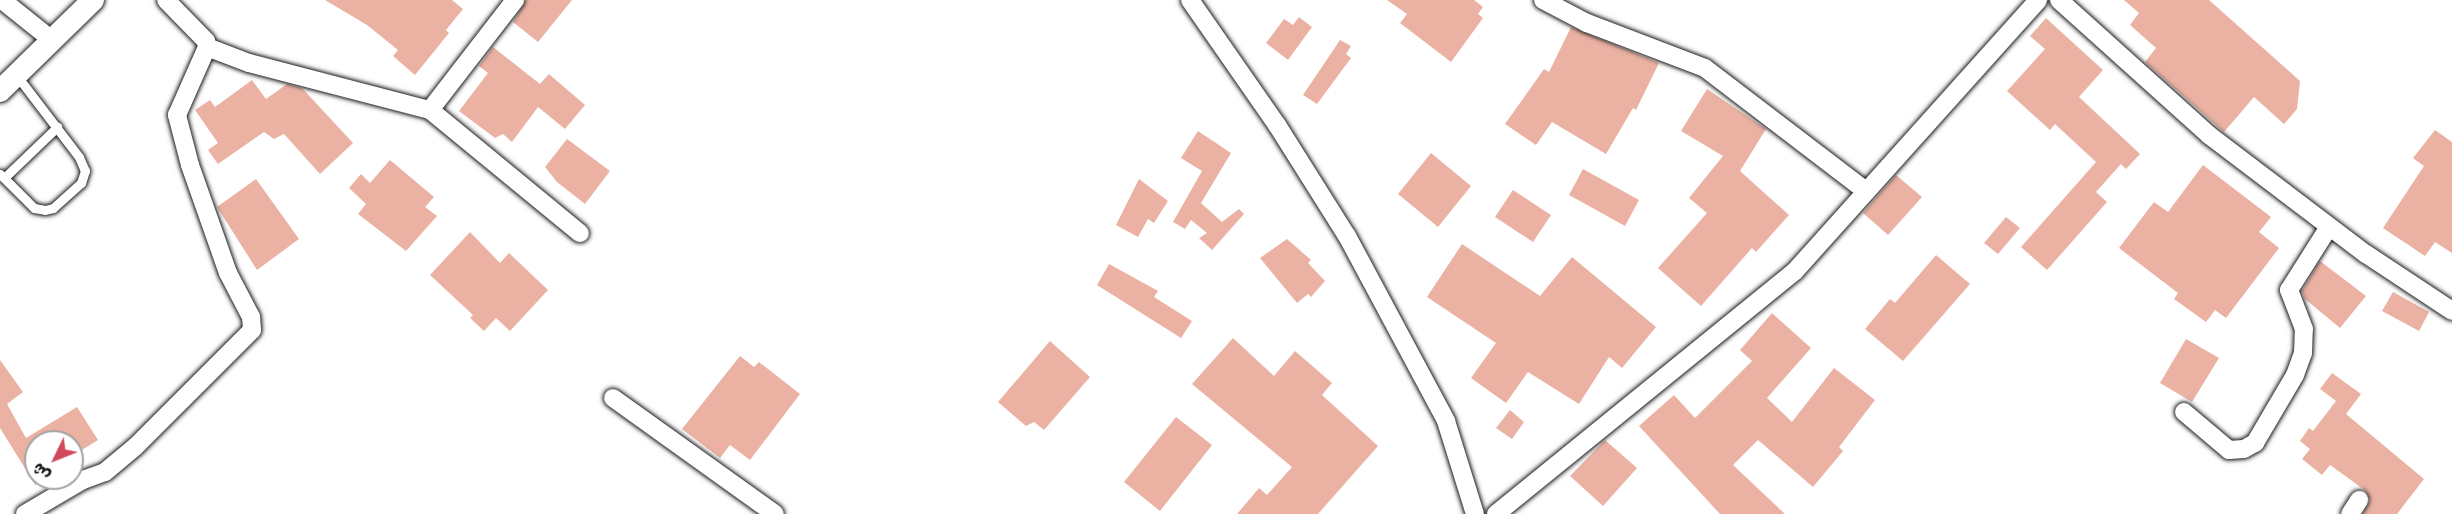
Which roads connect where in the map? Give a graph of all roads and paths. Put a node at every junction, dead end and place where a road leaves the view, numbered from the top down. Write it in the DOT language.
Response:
graph roads {
  1 [pos="2,0"];
  2 [pos="93,0"];
  3 [pos="166,0"];
  4 [pos="515,0"];
  5 [pos="1190,0"];
  6 [pos="1543,0"];
  7 [pos="2038,0"];
  8 [pos="2060,0"];
  9 [pos="52,40"];
  10 [pos="207,47"];
  11 [pos="16,75"];
  12 [pos="0,91"];
  13 [pos="430,110"];
  14 [pos="57,127"];
  15 [pos="2,176"];
  16 [pos="1866,191"];
  17 [pos="2329,227"];
  18 [pos="580,233"];
  19 [pos="2452,311"];
  20 [pos="613,398"];
  21 [pos="2184,412"];
  22 [pos="24,514"];
  23 [pos="775,514"];
  24 [pos="1475,514"];
  25 [pos="1496,514"];
  1 -- 9 [label="street"];
  2 -- 9 [label="street"];
  3 -- 10 [label="street"];
  4 -- 13 [label="street"];
  5 -- 24 [label="street"];
  6 -- 16 [label="street"];
  7 -- 16 [label="street"];
  8 -- 17 [label="street"];
  9 -- 11 [label="street"];
  10 -- 13 [label="street"];
  10 -- 22 [label="street"];
  11 -- 12 [label="street"];
  11 -- 14 [label="lane"];
  13 -- 18 [label="street"];
  14 -- 15 [label="lane"];
  14 -- 15 [label="lane"];
  16 -- 25 [label="street"];
  17 -- 19 [label="street"];
  17 -- 21 [label="street"];
  20 -- 23 [label="street"];
}
